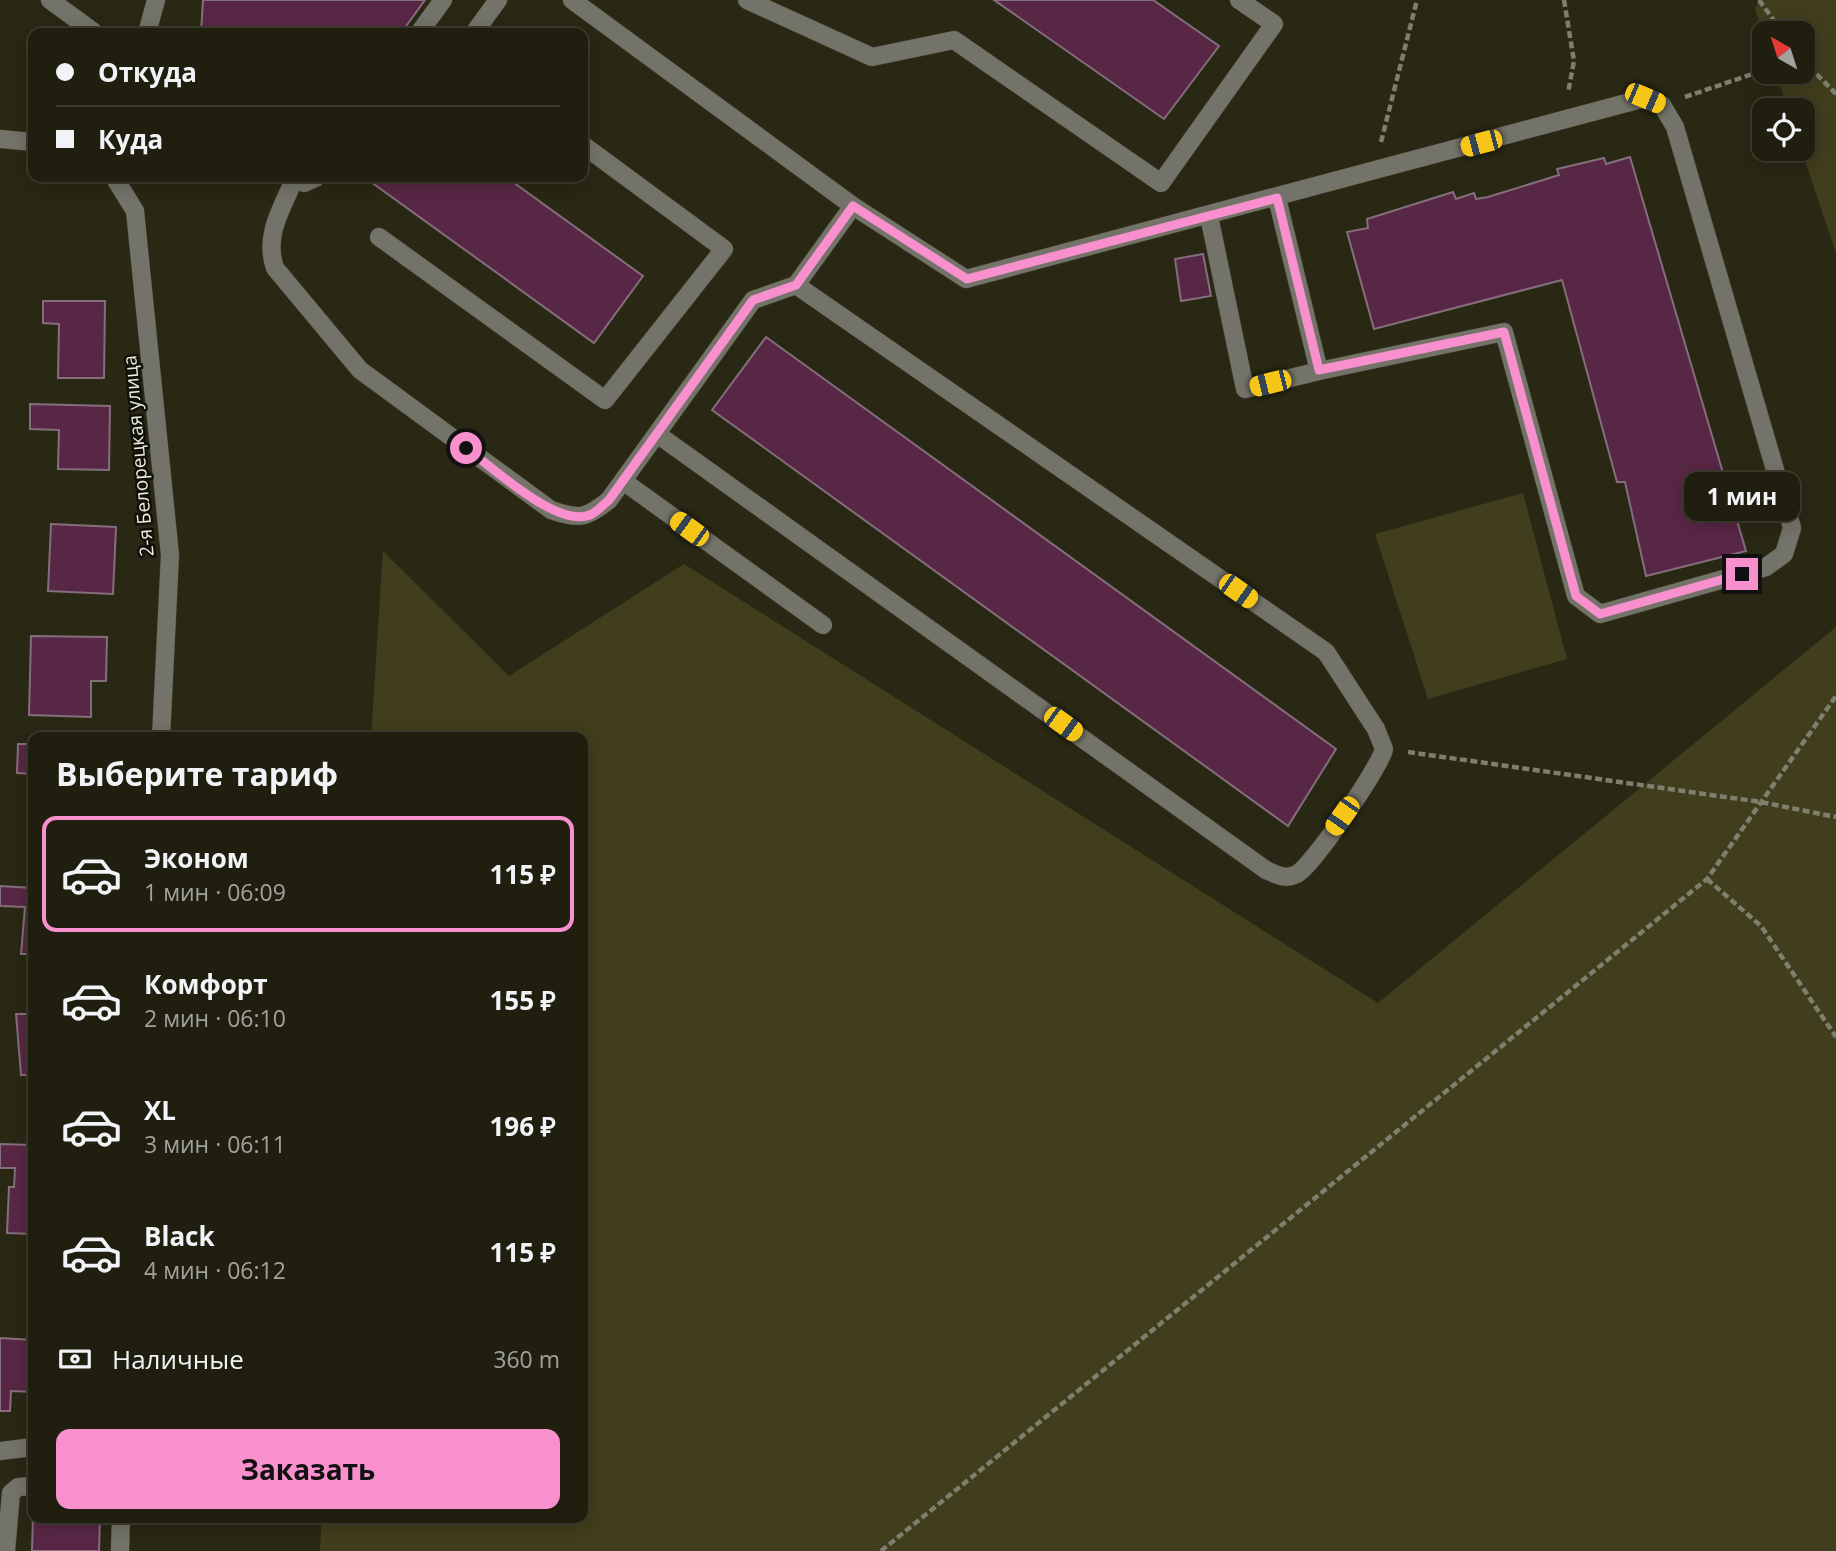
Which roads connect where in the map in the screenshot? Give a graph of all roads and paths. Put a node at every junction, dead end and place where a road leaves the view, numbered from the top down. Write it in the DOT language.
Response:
graph roads {
  1 [pos="50,0"];
  2 [pos="156,0"];
  3 [pos="443,0"];
  4 [pos="498,0"];
  5 [pos="572,0"];
  6 [pos="747,0"];
  7 [pos="1239,0"];
  8 [pos="1417,0"];
  9 [pos="1564,0"];
  10 [pos="1759,0"];
  11 [pos="1774,21"];
  12 [pos="88,28"];
  13 [pos="148,28"];
  14 [pos="423,28"];
  15 [pos="478,28"];
  16 [pos="1815,72"];
  17 [pos="1752,74"];
  18 [pos="1836,94"];
  19 [pos="1662,105"];
  20 [pos="1562,121"];
  21 [pos="0,139"];
  22 [pos="28,142"];
  23 [pos="588,149"];
  24 [pos="1373,172"];
  25 [pos="117,182"];
  26 [pos="290,182"];
  27 [pos="1277,198"];
  28 [pos="853,206"];
  29 [pos="1209,216"];
  30 [pos="379,237"];
  31 [pos="796,285"];
  32 [pos="1319,370"];
  33 [pos="657,434"];
  34 [pos="623,481"];
  35 [pos="823,625"];
  36 [pos="1836,696"];
  37 [pos="161,732"];
  38 [pos="1384,749"];
  39 [pos="1761,802"];
  40 [pos="1836,817"];
  41 [pos="1707,879"];
  42 [pos="1836,1037"];
  43 [pos="28,1448"];
  44 [pos="0,1451"];
  45 [pos="28,1486"];
  46 [pos="121,1523"];
  47 [pos="4,1543"];
  48 [pos="120,1551"];
  49 [pos="881,1551"];
  1 -- 12 [label="street"];
  2 -- 13 [label="street"];
  3 -- 14 [label="street"];
  4 -- 15 [label="street"];
  5 -- 28 [label="street"];
  6 -- 7 [label="street"];
  8 -- 24 [label="path"];
  9 -- 20 [label="path"];
  10 -- 11 [label="path"];
  16 -- 18 [label="path"];
  17 -- 19 [label="path"];
  19 -- 20 [label="street"];
  19 -- 32 [label="street"];
  20 -- 24 [label="street"];
  21 -- 22 [label="street"];
  23 -- 30 [label="street"];
  24 -- 27 [label="street"];
  25 -- 37 [label="street, 2-я Белорецкая улица"];
  26 -- 34 [label="street"];
  27 -- 29 [label="street"];
  27 -- 32 [label="street"];
  28 -- 29 [label="street"];
  28 -- 31 [label="street"];
  29 -- 32 [label="street"];
  31 -- 33 [label="street"];
  31 -- 38 [label="street"];
  33 -- 34 [label="street"];
  33 -- 38 [label="street"];
  34 -- 35 [label="street"];
  36 -- 39 [label="path"];
  38 -- 39 [label="path"];
  39 -- 40 [label="path"];
  39 -- 41 [label="path"];
  41 -- 42 [label="path"];
  41 -- 49 [label="path"];
  43 -- 44 [label="street"];
  45 -- 47 [label="street"];
  46 -- 48 [label="street"];
}
